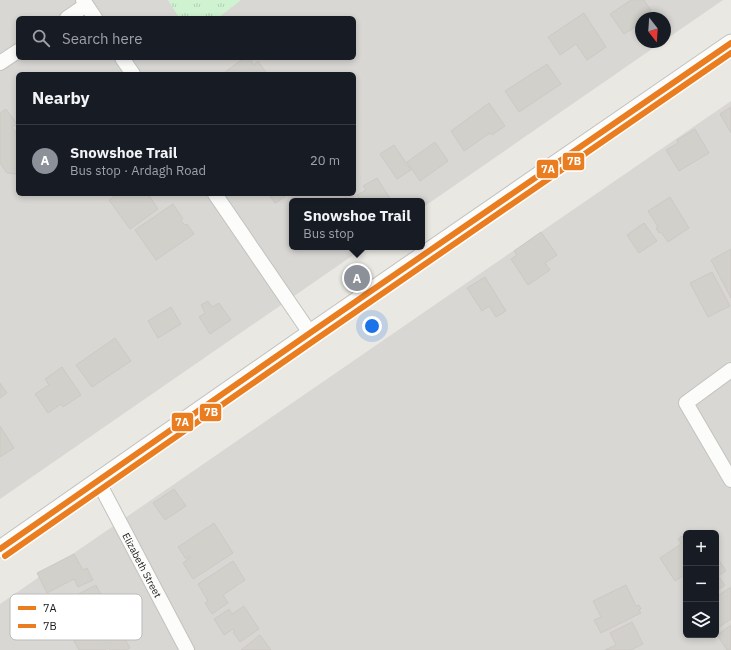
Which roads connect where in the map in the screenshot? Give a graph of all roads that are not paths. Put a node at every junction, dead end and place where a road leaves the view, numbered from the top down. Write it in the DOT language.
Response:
graph roads {
  1 [pos="85,3"];
  2 [pos="69,16"];
  3 [pos="94,16"];
  4 [pos="731,43"];
  5 [pos="16,52"];
  6 [pos="123,60"];
  7 [pos="0,63"];
  8 [pos="132,72"];
  9 [pos="216,196"];
  10 [pos="310,333"];
  11 [pos="731,370"];
  12 [pos="98,480"];
  13 [pos="731,480"];
  14 [pos="0,548"];
  15 [pos="187,650"];
  1 -- 2 [label="street"];
  1 -- 3 [label="street"];
  4 -- 10 [label="street"];
  5 -- 7 [label="street"];
  6 -- 8 [label="street"];
  9 -- 10 [label="street"];
  10 -- 12 [label="street"];
  11 -- 13 [label="street"];
  12 -- 14 [label="street"];
  12 -- 15 [label="street, Elizabeth Street"];
}
